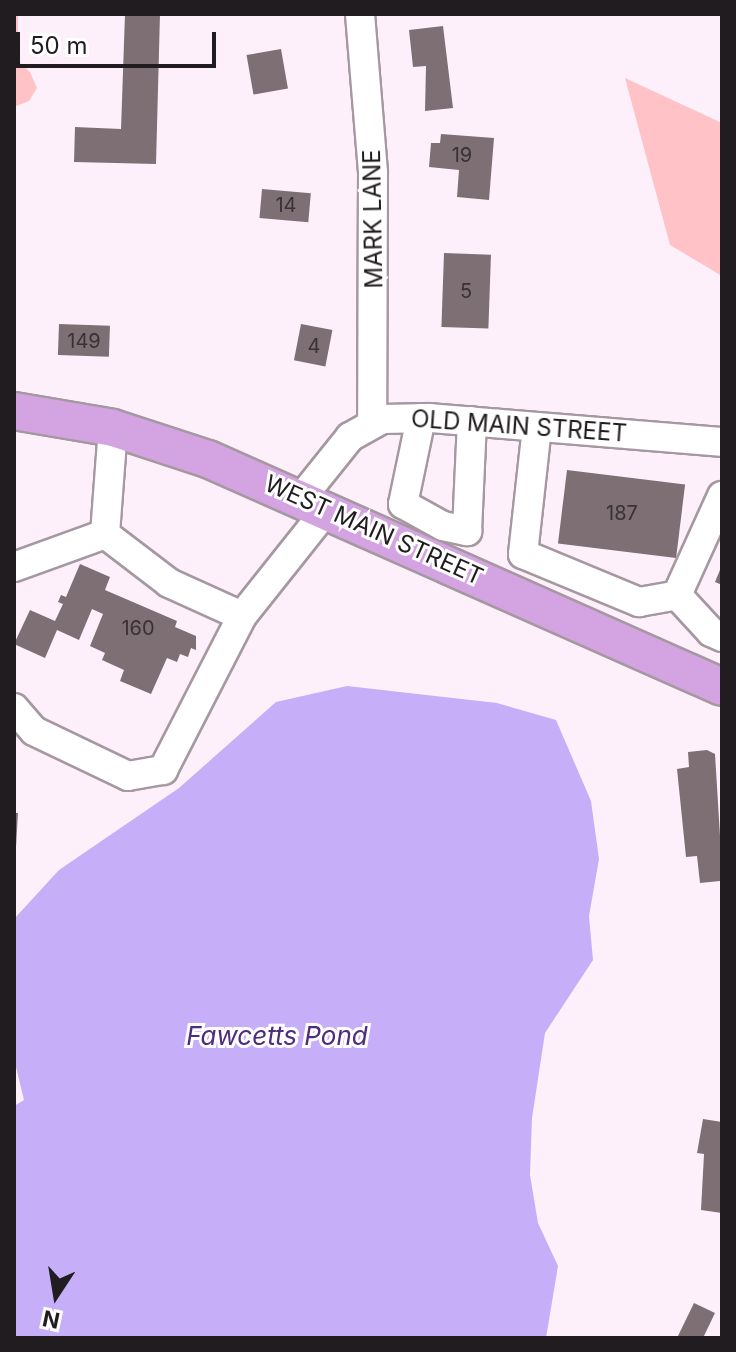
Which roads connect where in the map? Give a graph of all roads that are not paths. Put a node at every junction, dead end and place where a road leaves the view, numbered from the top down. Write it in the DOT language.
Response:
graph roads {
  1 [pos="360,14"];
  2 [pos="14,411"];
  3 [pos="421,418"];
  4 [pos="472,421"];
  5 [pos="372,423"];
  6 [pos="537,427"];
  7 [pos="113,428"];
  8 [pos="722,442"];
  9 [pos="722,496"];
  10 [pos="315,502"];
  11 [pos="105,534"];
  12 [pos="15,564"];
  13 [pos="677,595"];
  14 [pos="639,602"];
  15 [pos="242,616"];
  16 [pos="716,634"];
  17 [pos="618,641"];
  18 [pos="707,680"];
  19 [pos="14,708"];
  1 -- 5 [label="street, MARK LANE"];
  2 -- 7 [label="main road, WEST MAIN STREET"];
  3 -- 4 [label="street, OLD MAIN STREET"];
  3 -- 4 [label="street"];
  3 -- 5 [label="street, OLD MAIN STREET"];
  4 -- 6 [label="street, OLD MAIN STREET"];
  5 -- 10 [label="street"];
  6 -- 8 [label="street, OLD MAIN STREET"];
  6 -- 14 [label="street"];
  7 -- 10 [label="main road, WEST MAIN STREET"];
  7 -- 11 [label="street"];
  9 -- 13 [label="street"];
  10 -- 15 [label="street"];
  10 -- 17 [label="main road, WEST MAIN STREET"];
  11 -- 12 [label="street"];
  11 -- 15 [label="street"];
  13 -- 14 [label="street"];
  13 -- 16 [label="street"];
  14 -- 17 [label="street"];
  15 -- 19 [label="street"];
  16 -- 18 [label="street"];
  17 -- 18 [label="main road, WEST MAIN STREET"];
}
